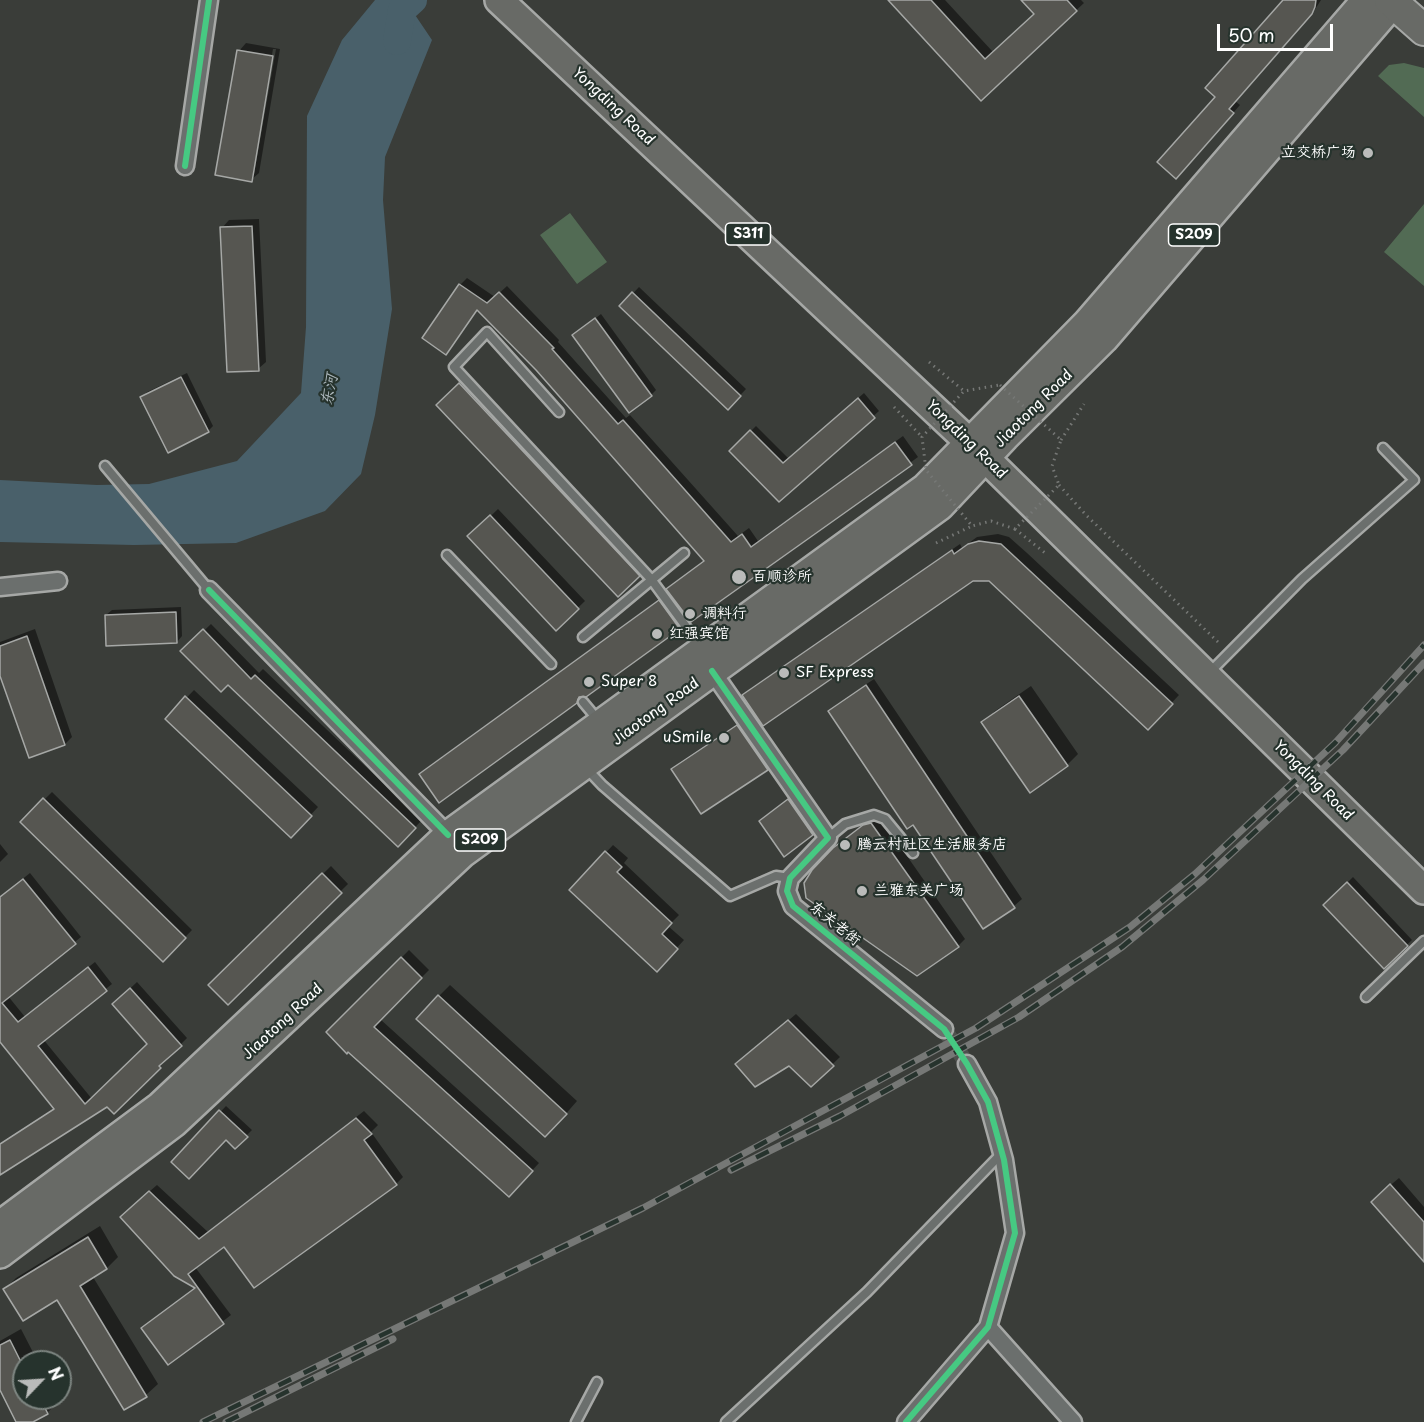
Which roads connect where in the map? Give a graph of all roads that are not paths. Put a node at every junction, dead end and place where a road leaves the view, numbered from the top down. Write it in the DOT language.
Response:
graph roads {
  1 [pos="209,0"];
  2 [pos="499,0"];
  3 [pos="1386,1"];
  4 [pos="1424,30"];
  5 [pos="185,166"];
  6 [pos="559,412"];
  7 [pos="1383,448"];
  8 [pos="978,451"];
  9 [pos="105,466"];
  10 [pos="684,553"];
  11 [pos="447,555"];
  12 [pos="651,579"];
  13 [pos="58,581"];
  14 [pos="0,587"];
  15 [pos="209,590"];
  16 [pos="583,637"];
  17 [pos="708,660"];
  18 [pos="551,664"];
  19 [pos="1207,676"];
  20 [pos="583,702"];
  21 [pos="601,723"];
  22 [pos="583,765"];
  23 [pos="448,835"];
  24 [pos="828,838"];
  25 [pos="913,853"];
  26 [pos="790,878"];
  27 [pos="1424,890"];
  28 [pos="1424,940"];
  29 [pos="1366,997"];
  30 [pos="944,1029"];
  31 [pos="967,1064"];
  32 [pos="1002,1153"];
  33 [pos="0,1224"];
  34 [pos="0,1254"];
  35 [pos="988,1327"];
  36 [pos="597,1382"];
  37 [pos="576,1422"];
  38 [pos="726,1422"];
  39 [pos="906,1422"];
  40 [pos="1073,1422"];
  1 -- 5 [label="street"];
  2 -- 8 [label="main road, Yongding Road / S311"];
  3 -- 4 [label="highway"];
  3 -- 8 [label="main road, Jiaotong Road / S209"];
  6 -- 12 [label="lane"];
  7 -- 19 [label="lane"];
  8 -- 17 [label="main road, Jiaotong Road / S209"];
  8 -- 19 [label="main road, Yongding Road"];
  9 -- 15 [label="lane"];
  10 -- 12 [label="lane"];
  11 -- 18 [label="lane"];
  12 -- 16 [label="lane"];
  12 -- 17 [label="lane"];
  13 -- 14 [label="street"];
  15 -- 23 [label="street"];
  17 -- 21 [label="main road, Jiaotong Road / S209"];
  17 -- 22 [label="main road, Jiaotong Road / S209"];
  17 -- 24 [label="street"];
  19 -- 27 [label="main road, Yongding Road"];
  20 -- 21 [label="lane"];
  21 -- 23 [label="main road, Jiaotong Road / S209"];
  22 -- 26 [label="lane"];
  22 -- 34 [label="main road, Jiaotong Road / S209"];
  23 -- 33 [label="main road, Jiaotong Road / S209"];
  24 -- 25 [label="lane"];
  24 -- 26 [label="street"];
  26 -- 30 [label="street, 东关老街"];
  28 -- 29 [label="lane"];
  31 -- 32 [label="street"];
  32 -- 35 [label="street"];
  32 -- 38 [label="lane"];
  35 -- 39 [label="street"];
  35 -- 40 [label="street"];
  36 -- 37 [label="lane"];
}
